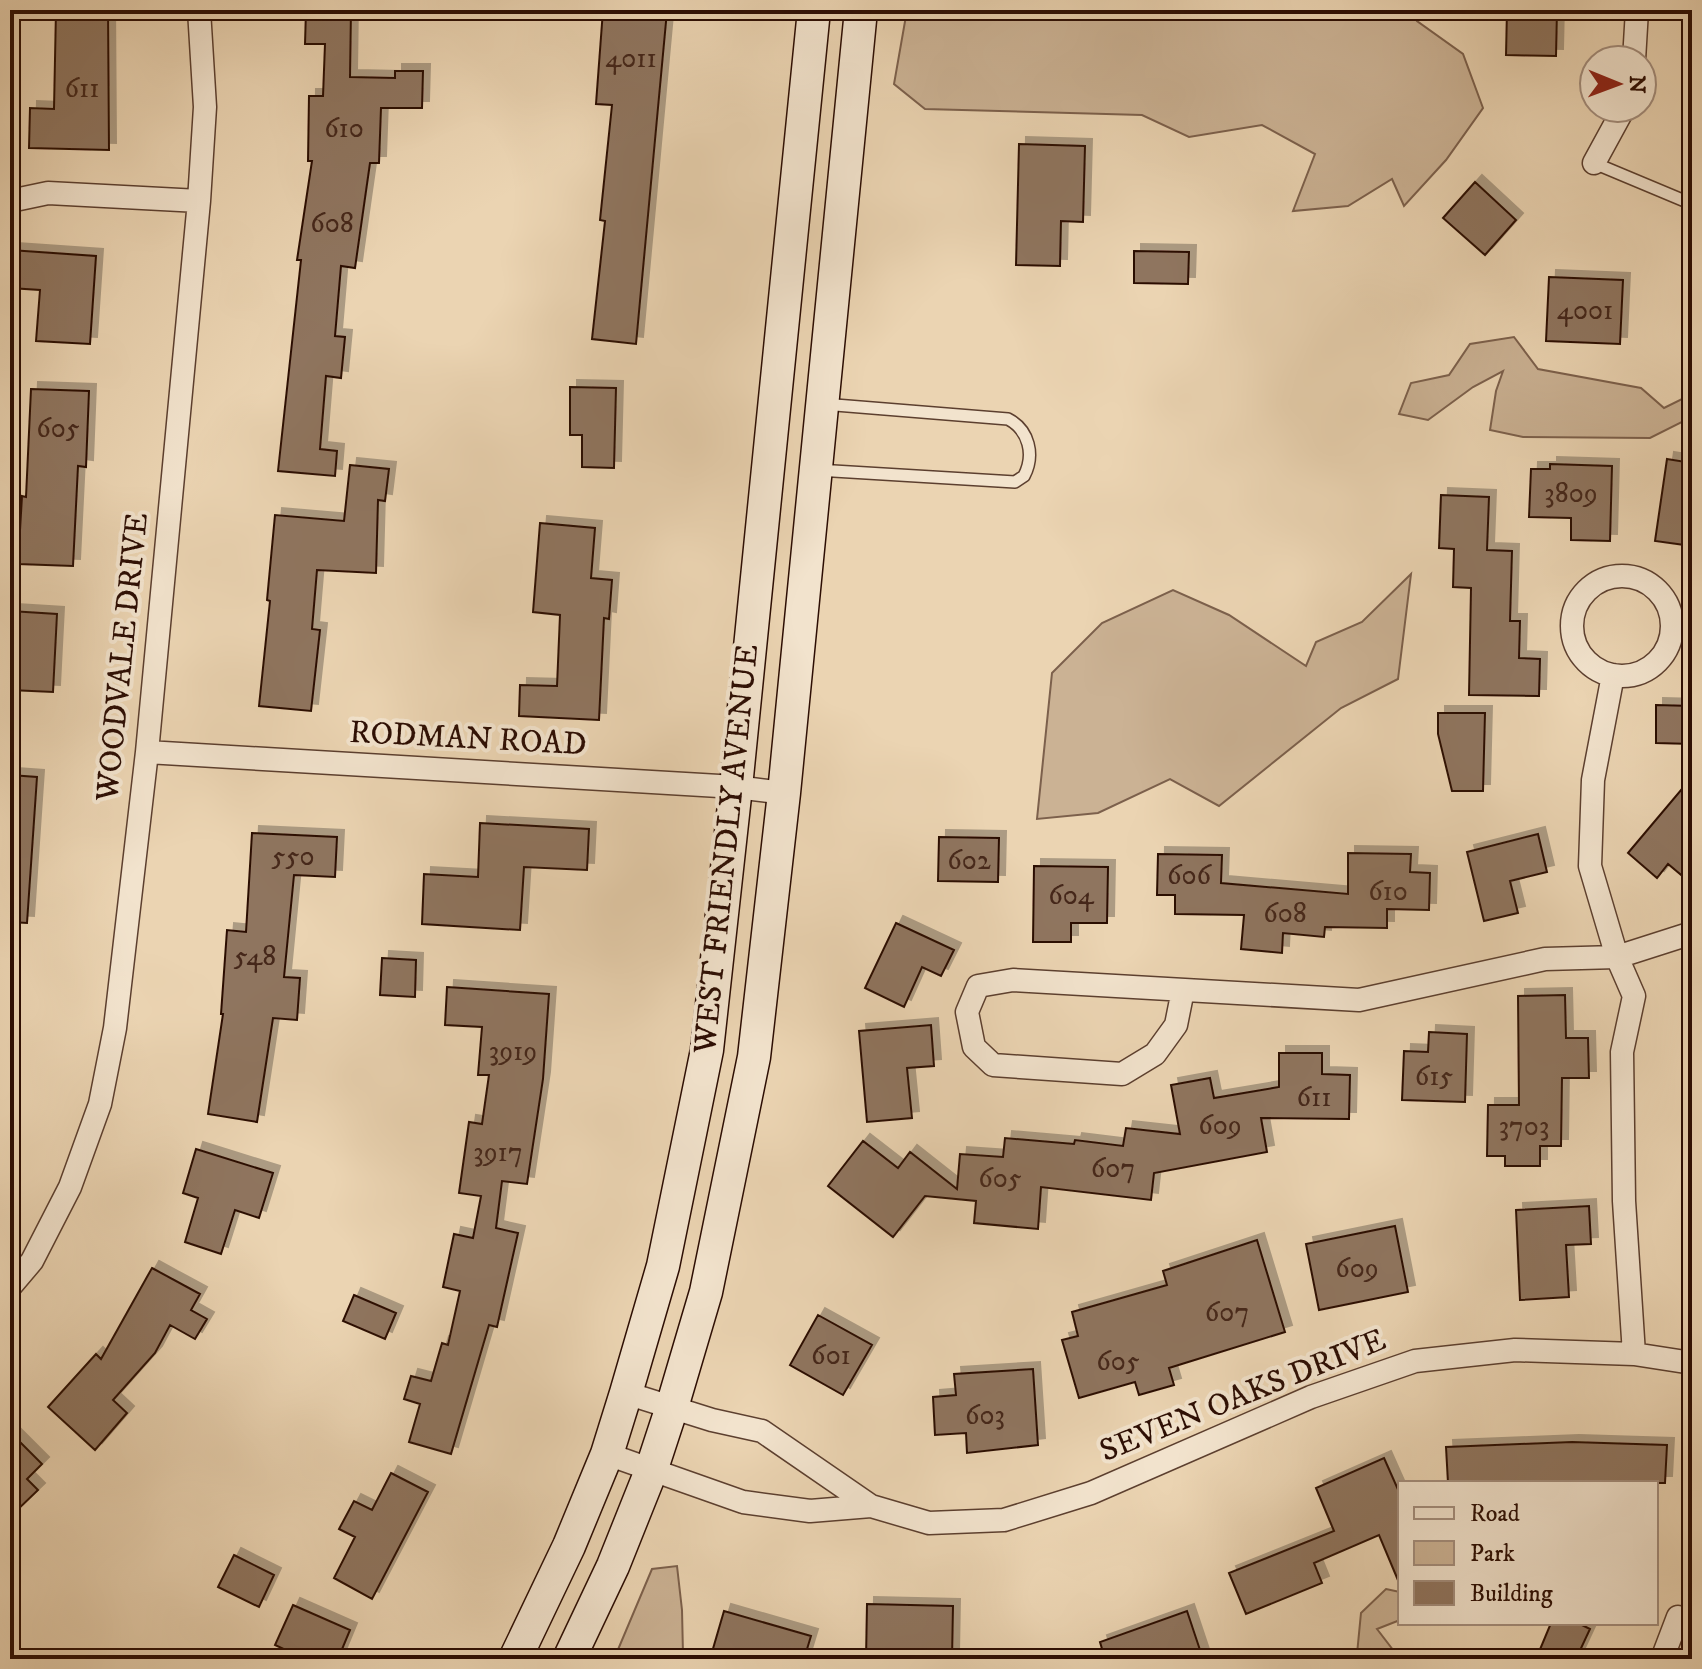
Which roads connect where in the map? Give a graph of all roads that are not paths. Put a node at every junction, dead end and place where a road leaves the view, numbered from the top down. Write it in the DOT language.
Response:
graph roads {
  1 [pos="199,10"];
  2 [pos="814,10"];
  3 [pos="861,10"];
  4 [pos="1637,10"];
  5 [pos="1635,44"];
  6 [pos="1615,124"];
  7 [pos="1594,163"];
  8 [pos="10,201"];
  9 [pos="199,201"];
  10 [pos="1692,204"];
  11 [pos="823,404"];
  12 [pos="816,470"];
  13 [pos="1613,675"];
  14 [pos="147,752"];
  15 [pos="736,787"];
  16 [pos="784,793"];
  17 [pos="1692,933"];
  18 [pos="1617,957"];
  19 [pos="1183,990"];
  20 [pos="10,1287"];
  21 [pos="1634,1354"];
  22 [pos="1692,1363"];
  23 [pos="626,1393"];
  24 [pos="672,1407"];
  25 [pos="607,1454"];
  26 [pos="651,1471"];
  27 [pos="871,1506"];
  28 [pos="1678,1617"];
  29 [pos="515,1659"];
  30 [pos="569,1659"];
  31 [pos="1662,1659"];
  1 -- 9 [label="street, WOODVALE DRIVE"];
  2 -- 15 [label="main road, WEST FRIENDLY AVENUE"];
  3 -- 11 [label="main road, WEST FRIENDLY AVENUE"];
  4 -- 5 [label="street"];
  6 -- 7 [label="street"];
  7 -- 10 [label="lane"];
  8 -- 9 [label="street"];
  9 -- 14 [label="street, WOODVALE DRIVE"];
  11 -- 12 [label="main road, WEST FRIENDLY AVENUE"];
  11 -- 12 [label="lane"];
  12 -- 16 [label="main road, WEST FRIENDLY AVENUE"];
  13 -- 13 [label="street"];
  13 -- 18 [label="street"];
  14 -- 15 [label="street, RODMAN ROAD"];
  14 -- 20 [label="street, WOODVALE DRIVE"];
  15 -- 16 [label="street, RODMAN ROAD"];
  15 -- 23 [label="main road, WEST FRIENDLY AVENUE"];
  16 -- 24 [label="main road, WEST FRIENDLY AVENUE"];
  17 -- 18 [label="street"];
  18 -- 19 [label="street"];
  18 -- 21 [label="street"];
  19 -- 19 [label="street"];
  21 -- 22 [label="street, SEVEN OAKS DRIVE"];
  21 -- 27 [label="street, SEVEN OAKS DRIVE"];
  23 -- 24 [label="street, SEVEN OAKS DRIVE"];
  23 -- 25 [label="main road, WEST FRIENDLY AVENUE"];
  24 -- 26 [label="main road, WEST FRIENDLY AVENUE"];
  24 -- 27 [label="street, SEVEN OAKS DRIVE"];
  25 -- 26 [label="street, SEVEN OAKS DRIVE"];
  25 -- 29 [label="main road, WEST FRIENDLY AVENUE"];
  26 -- 27 [label="street, SEVEN OAKS DRIVE"];
  26 -- 30 [label="main road, WEST FRIENDLY AVENUE"];
  28 -- 31 [label="street"];
}
